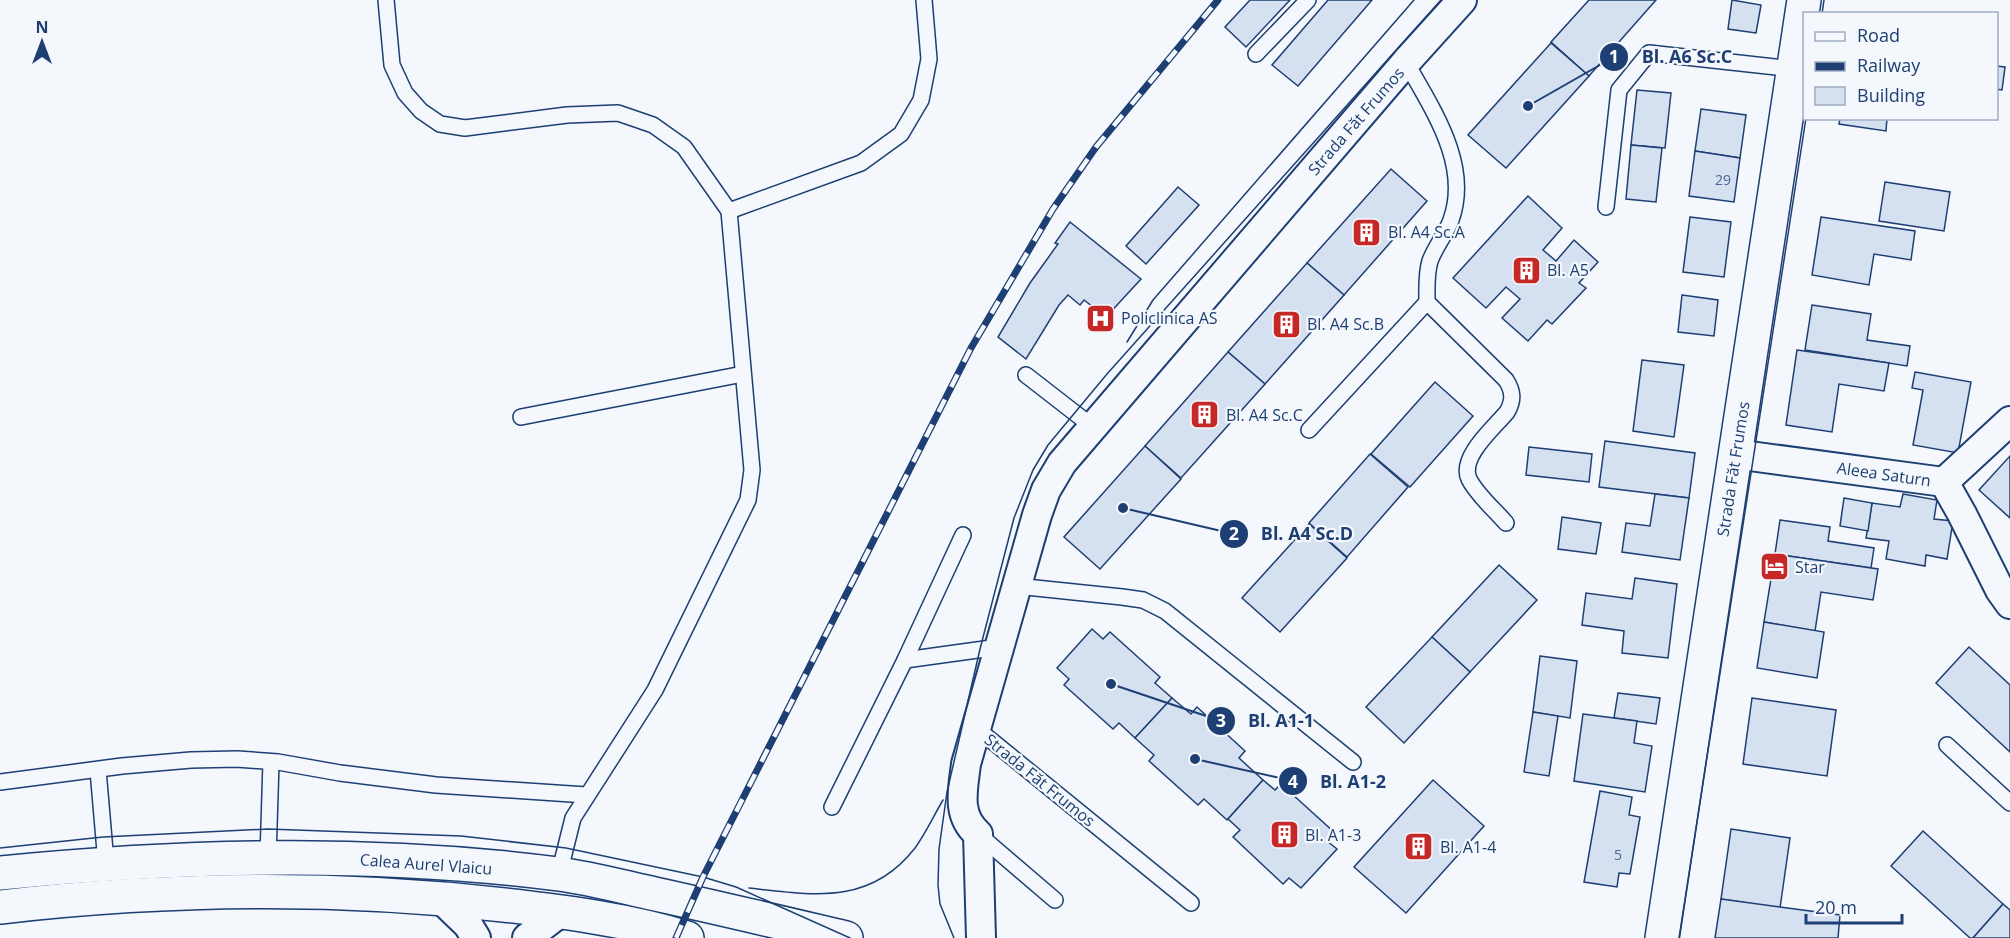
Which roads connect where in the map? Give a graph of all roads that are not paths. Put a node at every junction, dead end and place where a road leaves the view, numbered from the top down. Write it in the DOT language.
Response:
graph roads {
  1 [pos="386,0"];
  2 [pos="924,0"];
  3 [pos="1308,0"];
  4 [pos="1462,0"];
  5 [pos="1804,0"];
  6 [pos="1256,54"];
  7 [pos="1406,62"];
  8 [pos="1793,69"];
  9 [pos="1606,207"];
  10 [pos="729,211"];
  11 [pos="1427,302"];
  12 [pos="743,374"];
  13 [pos="1026,375"];
  14 [pos="521,417"];
  15 [pos="2010,421"];
  16 [pos="1093,427"];
  17 [pos="1309,430"];
  18 [pos="1735,454"];
  19 [pos="1944,482"];
  20 [pos="1506,523"];
  21 [pos="963,536"];
  22 [pos="1016,586"];
  23 [pos="2010,604"];
  24 [pos="999,647"];
  25 [pos="905,660"];
  26 [pos="976,728"];
  27 [pos="1947,746"];
  28 [pos="271,762"];
  29 [pos="1353,762"];
  30 [pos="98,770"];
  31 [pos="0,782"];
  32 [pos="586,795"];
  33 [pos="2010,803"];
  34 [pos="832,807"];
  35 [pos="978,834"];
  36 [pos="268,858"];
  37 [pos="106,863"];
  38 [pos="0,873"];
  39 [pos="559,874"];
  40 [pos="440,897"];
  41 [pos="1055,900"];
  42 [pos="1191,903"];
  43 [pos="0,907"];
  44 [pos="562,912"];
  45 [pos="476,938"];
  46 [pos="527,938"];
  47 [pos="687,938"];
  48 [pos="846,938"];
  49 [pos="981,938"];
  50 [pos="1662,938"];
  1 -- 10 [label="lane"];
  2 -- 10 [label="lane"];
  3 -- 6 [label="lane"];
  4 -- 7 [label="street"];
  5 -- 8 [label="main road, Strada Făt Frumos"];
  7 -- 11 [label="lane, Strada Făt Frumos"];
  7 -- 16 [label="street, Strada Făt Frumos"];
  8 -- 9 [label="lane"];
  8 -- 18 [label="main road, Strada Făt Frumos"];
  10 -- 12 [label="lane"];
  11 -- 17 [label="lane"];
  11 -- 20 [label="lane"];
  12 -- 14 [label="lane"];
  12 -- 32 [label="lane"];
  13 -- 16 [label="lane"];
  15 -- 19 [label="street, Aleea Saturn"];
  16 -- 22 [label="street, Strada Făt Frumos"];
  18 -- 19 [label="street, Aleea Saturn"];
  18 -- 50 [label="main road, Strada Făt Frumos"];
  19 -- 23 [label="street"];
  21 -- 25 [label="lane"];
  22 -- 24 [label="street, Strada Făt Frumos"];
  22 -- 29 [label="lane"];
  24 -- 25 [label="lane"];
  24 -- 26 [label="street, Strada Făt Frumos"];
  25 -- 34 [label="lane"];
  26 -- 35 [label="street"];
  26 -- 42 [label="lane, Strada Făt Frumos"];
  27 -- 33 [label="lane"];
  28 -- 30 [label="lane"];
  28 -- 32 [label="lane"];
  28 -- 36 [label="lane"];
  30 -- 31 [label="lane"];
  30 -- 37 [label="lane"];
  32 -- 39 [label="lane"];
  35 -- 41 [label="lane"];
  35 -- 49 [label="street"];
  36 -- 37 [label="main road, Calea Aurel Vlaicu"];
  36 -- 39 [label="main road, Calea Aurel Vlaicu"];
  37 -- 38 [label="main road, Calea Aurel Vlaicu"];
  39 -- 48 [label="main road, Calea Aurel Vlaicu"];
  40 -- 43 [label="main road, Calea Aurel Vlaicu"];
  40 -- 44 [label="main road, Calea Aurel Vlaicu"];
  40 -- 45 [label="street"];
  44 -- 46 [label="street"];
  44 -- 47 [label="main road, Calea Aurel Vlaicu"];
}
